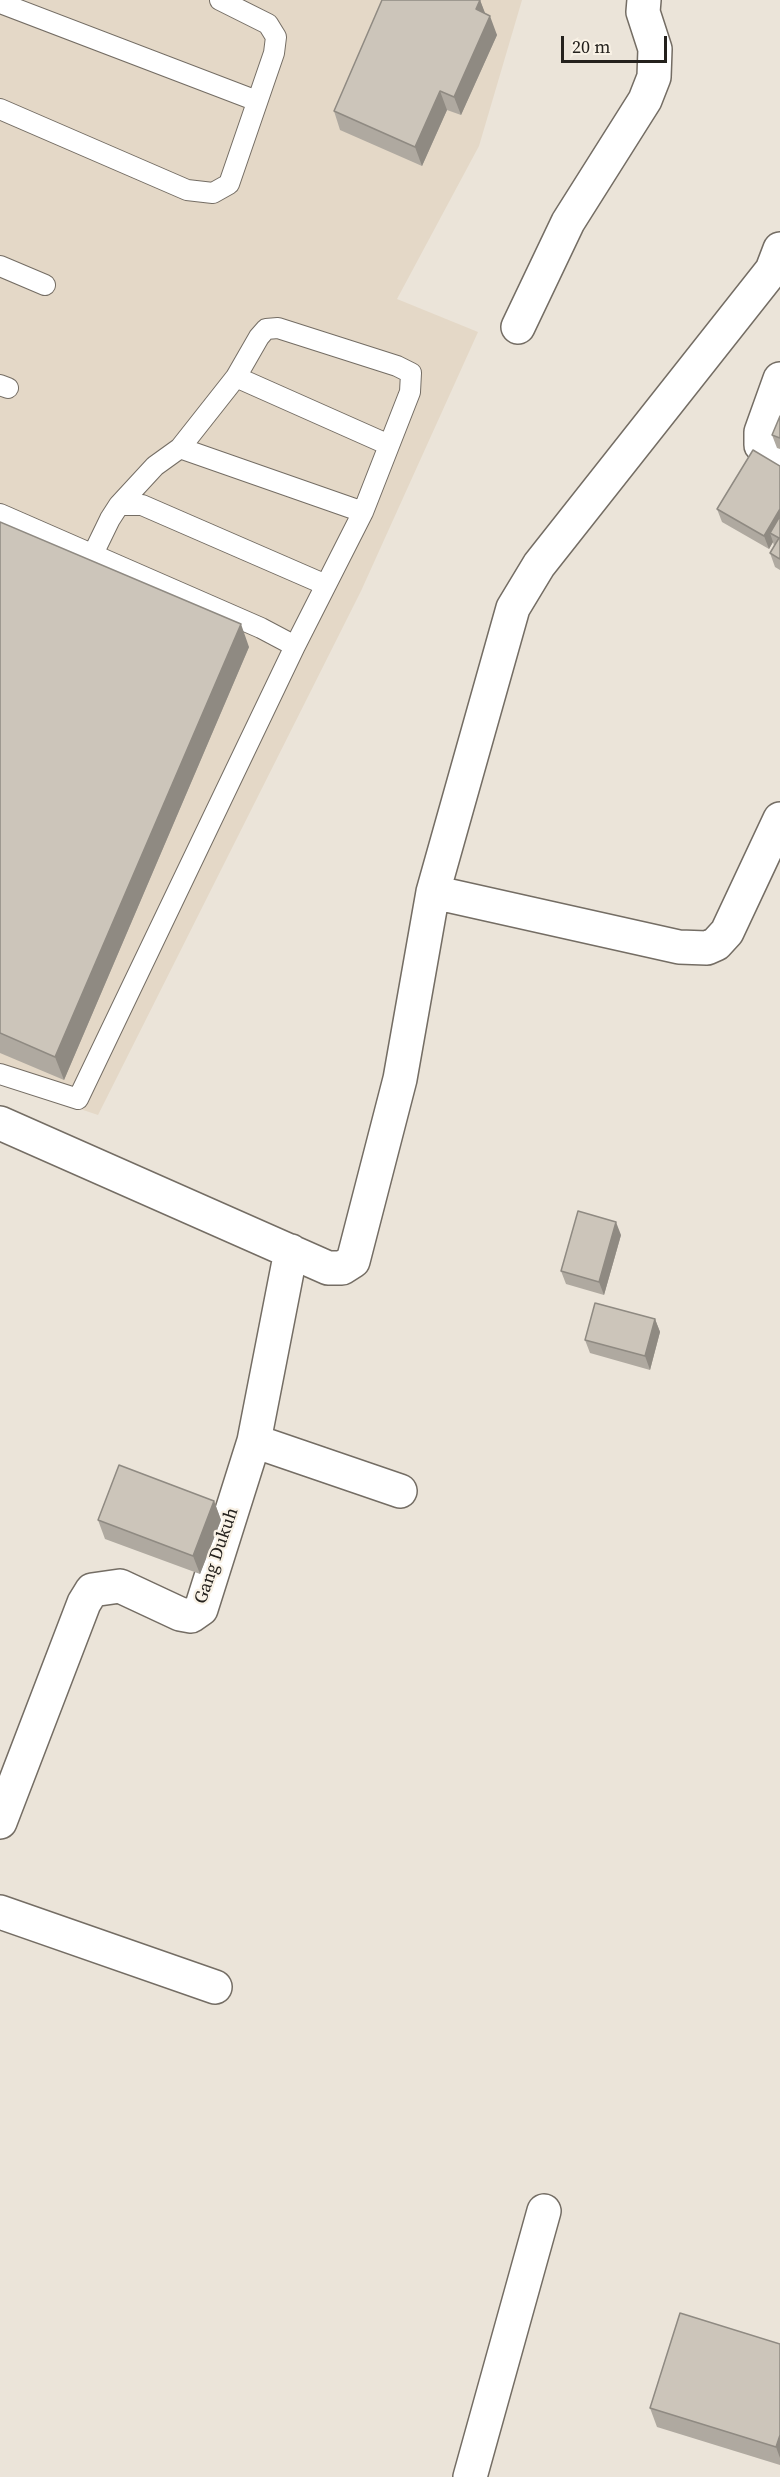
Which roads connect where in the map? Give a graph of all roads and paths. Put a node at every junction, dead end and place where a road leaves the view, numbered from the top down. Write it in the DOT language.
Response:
graph roads {
  1 [pos="220,0"];
  2 [pos="644,0"];
  3 [pos="3,5"];
  4 [pos="257,101"];
  5 [pos="0,109"];
  6 [pos="777,264"];
  7 [pos="0,266"];
  8 [pos="45,285"];
  9 [pos="518,327"];
  10 [pos="236,377"];
  11 [pos="780,379"];
  12 [pos="389,445"];
  13 [pos="180,448"];
  14 [pos="780,457"];
  15 [pos="119,505"];
  16 [pos="363,512"];
  17 [pos="0,514"];
  18 [pos="93,554"];
  19 [pos="326,585"];
  20 [pos="295,646"];
  21 [pos="780,819"];
  22 [pos="433,892"];
  23 [pos="0,1074"];
  24 [pos="0,1123"];
  25 [pos="291,1251"];
  26 [pos="254,1442"];
  27 [pos="400,1491"];
  28 [pos="0,1822"];
  29 [pos="0,1912"];
  30 [pos="215,1987"];
  31 [pos="543,2211"];
  32 [pos="470,2477"];
  1 -- 4 [label="lane"];
  2 -- 9 [label="street"];
  3 -- 4 [label="lane"];
  4 -- 5 [label="lane"];
  6 -- 22 [label="street"];
  7 -- 8 [label="lane"];
  10 -- 12 [label="lane"];
  10 -- 12 [label="lane"];
  10 -- 13 [label="lane"];
  11 -- 14 [label="street"];
  12 -- 16 [label="lane"];
  13 -- 15 [label="lane"];
  13 -- 16 [label="lane"];
  15 -- 18 [label="lane"];
  15 -- 19 [label="lane"];
  16 -- 19 [label="lane"];
  17 -- 18 [label="lane"];
  18 -- 20 [label="lane"];
  19 -- 20 [label="lane"];
  20 -- 23 [label="lane"];
  21 -- 22 [label="street"];
  22 -- 25 [label="street"];
  24 -- 25 [label="street"];
  25 -- 26 [label="street, Gang Dukuh"];
  26 -- 27 [label="street"];
  26 -- 28 [label="street, Gang Dukuh"];
  29 -- 30 [label="street"];
  31 -- 32 [label="street"];
}
